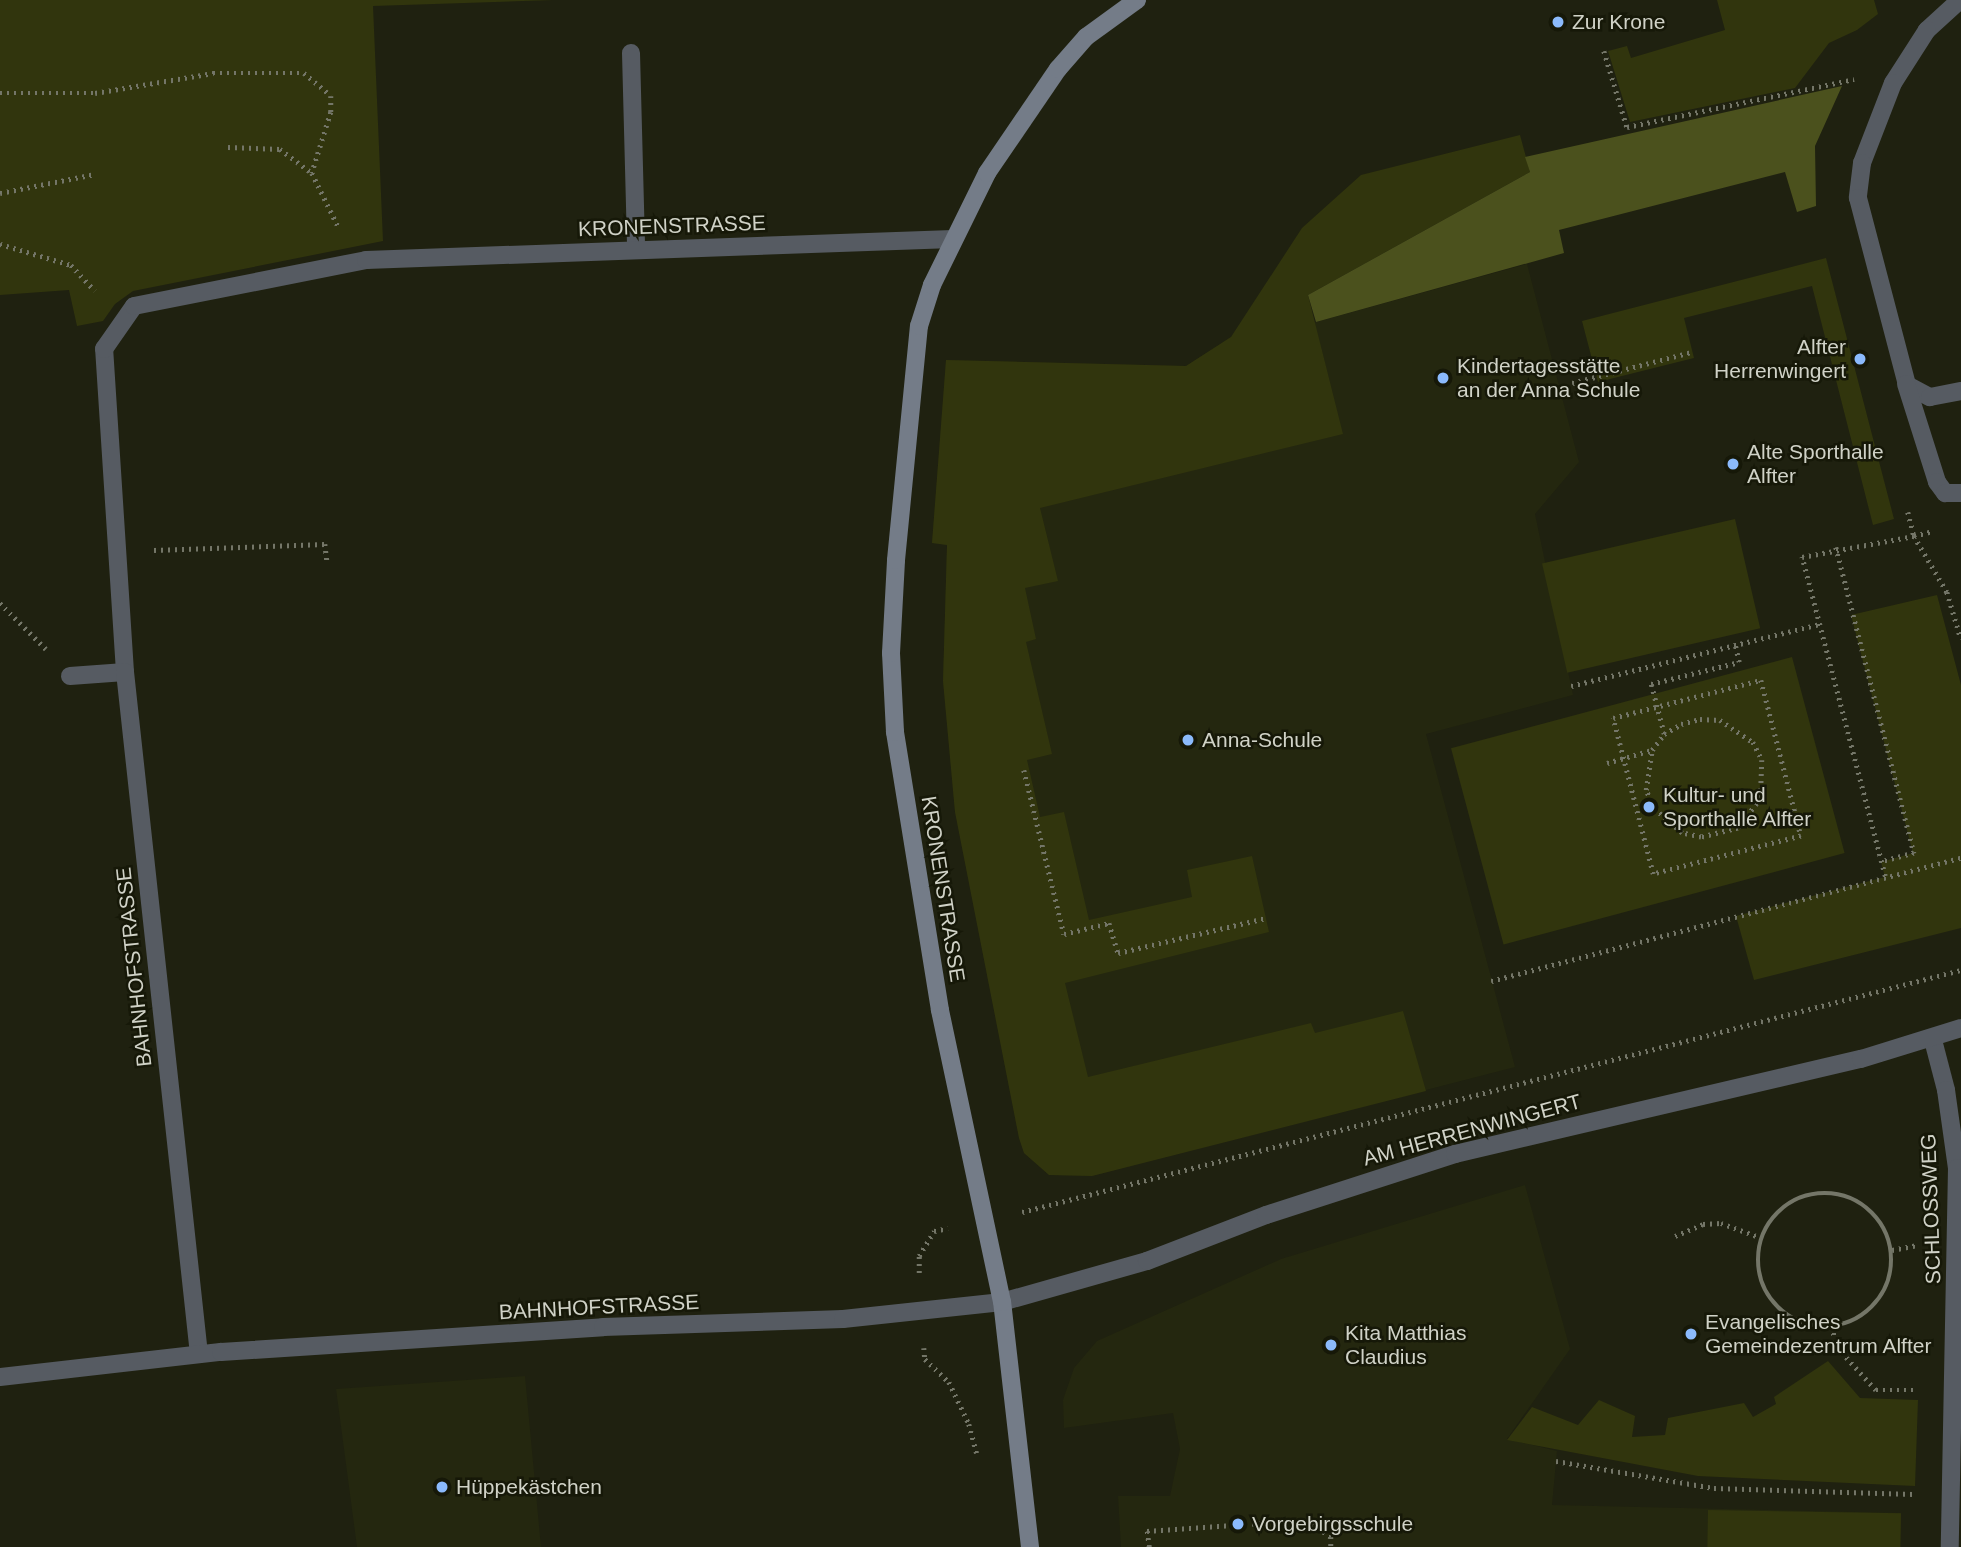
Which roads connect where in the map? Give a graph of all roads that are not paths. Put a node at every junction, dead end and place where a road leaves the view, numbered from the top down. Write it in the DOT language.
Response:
graph roads {
  1 [pos="1137,0"];
  2 [pos="1960,0"];
  3 [pos="631,53"];
  4 [pos="953,239"];
  5 [pos="636,249"];
  6 [pos="119,327"];
  7 [pos="1900,368"];
  8 [pos="1961,391"];
  9 [pos="1961,493"];
  10 [pos="125,672"];
  11 [pos="70,676"];
  12 [pos="1961,1028"];
  13 [pos="1933,1040"];
  14 [pos="1002,1302"];
  15 [pos="199,1354"];
  16 [pos="0,1377"];
  17 [pos="1030,1547"];
  18 [pos="1950,1547"];
  1 -- 4 [label="street, KRONENSTRASSE"];
  2 -- 7 [label="street"];
  3 -- 5 [label="street"];
  4 -- 5 [label="street, KRONENSTRASSE"];
  4 -- 14 [label="street, KRONENSTRASSE"];
  5 -- 6 [label="street, KRONENSTRASSE"];
  6 -- 10 [label="street, BAHNHOFSTRASSE"];
  7 -- 8 [label="street"];
  7 -- 9 [label="street"];
  10 -- 11 [label="street"];
  10 -- 15 [label="street, BAHNHOFSTRASSE"];
  12 -- 13 [label="street, AM HERRENWINGERT"];
  13 -- 14 [label="street, AM HERRENWINGERT"];
  13 -- 18 [label="street, SCHLOSSWEG"];
  14 -- 15 [label="street, BAHNHOFSTRASSE"];
  14 -- 17 [label="street, KRONENSTRASSE"];
  15 -- 16 [label="street, BAHNHOFSTRASSE"];
}
